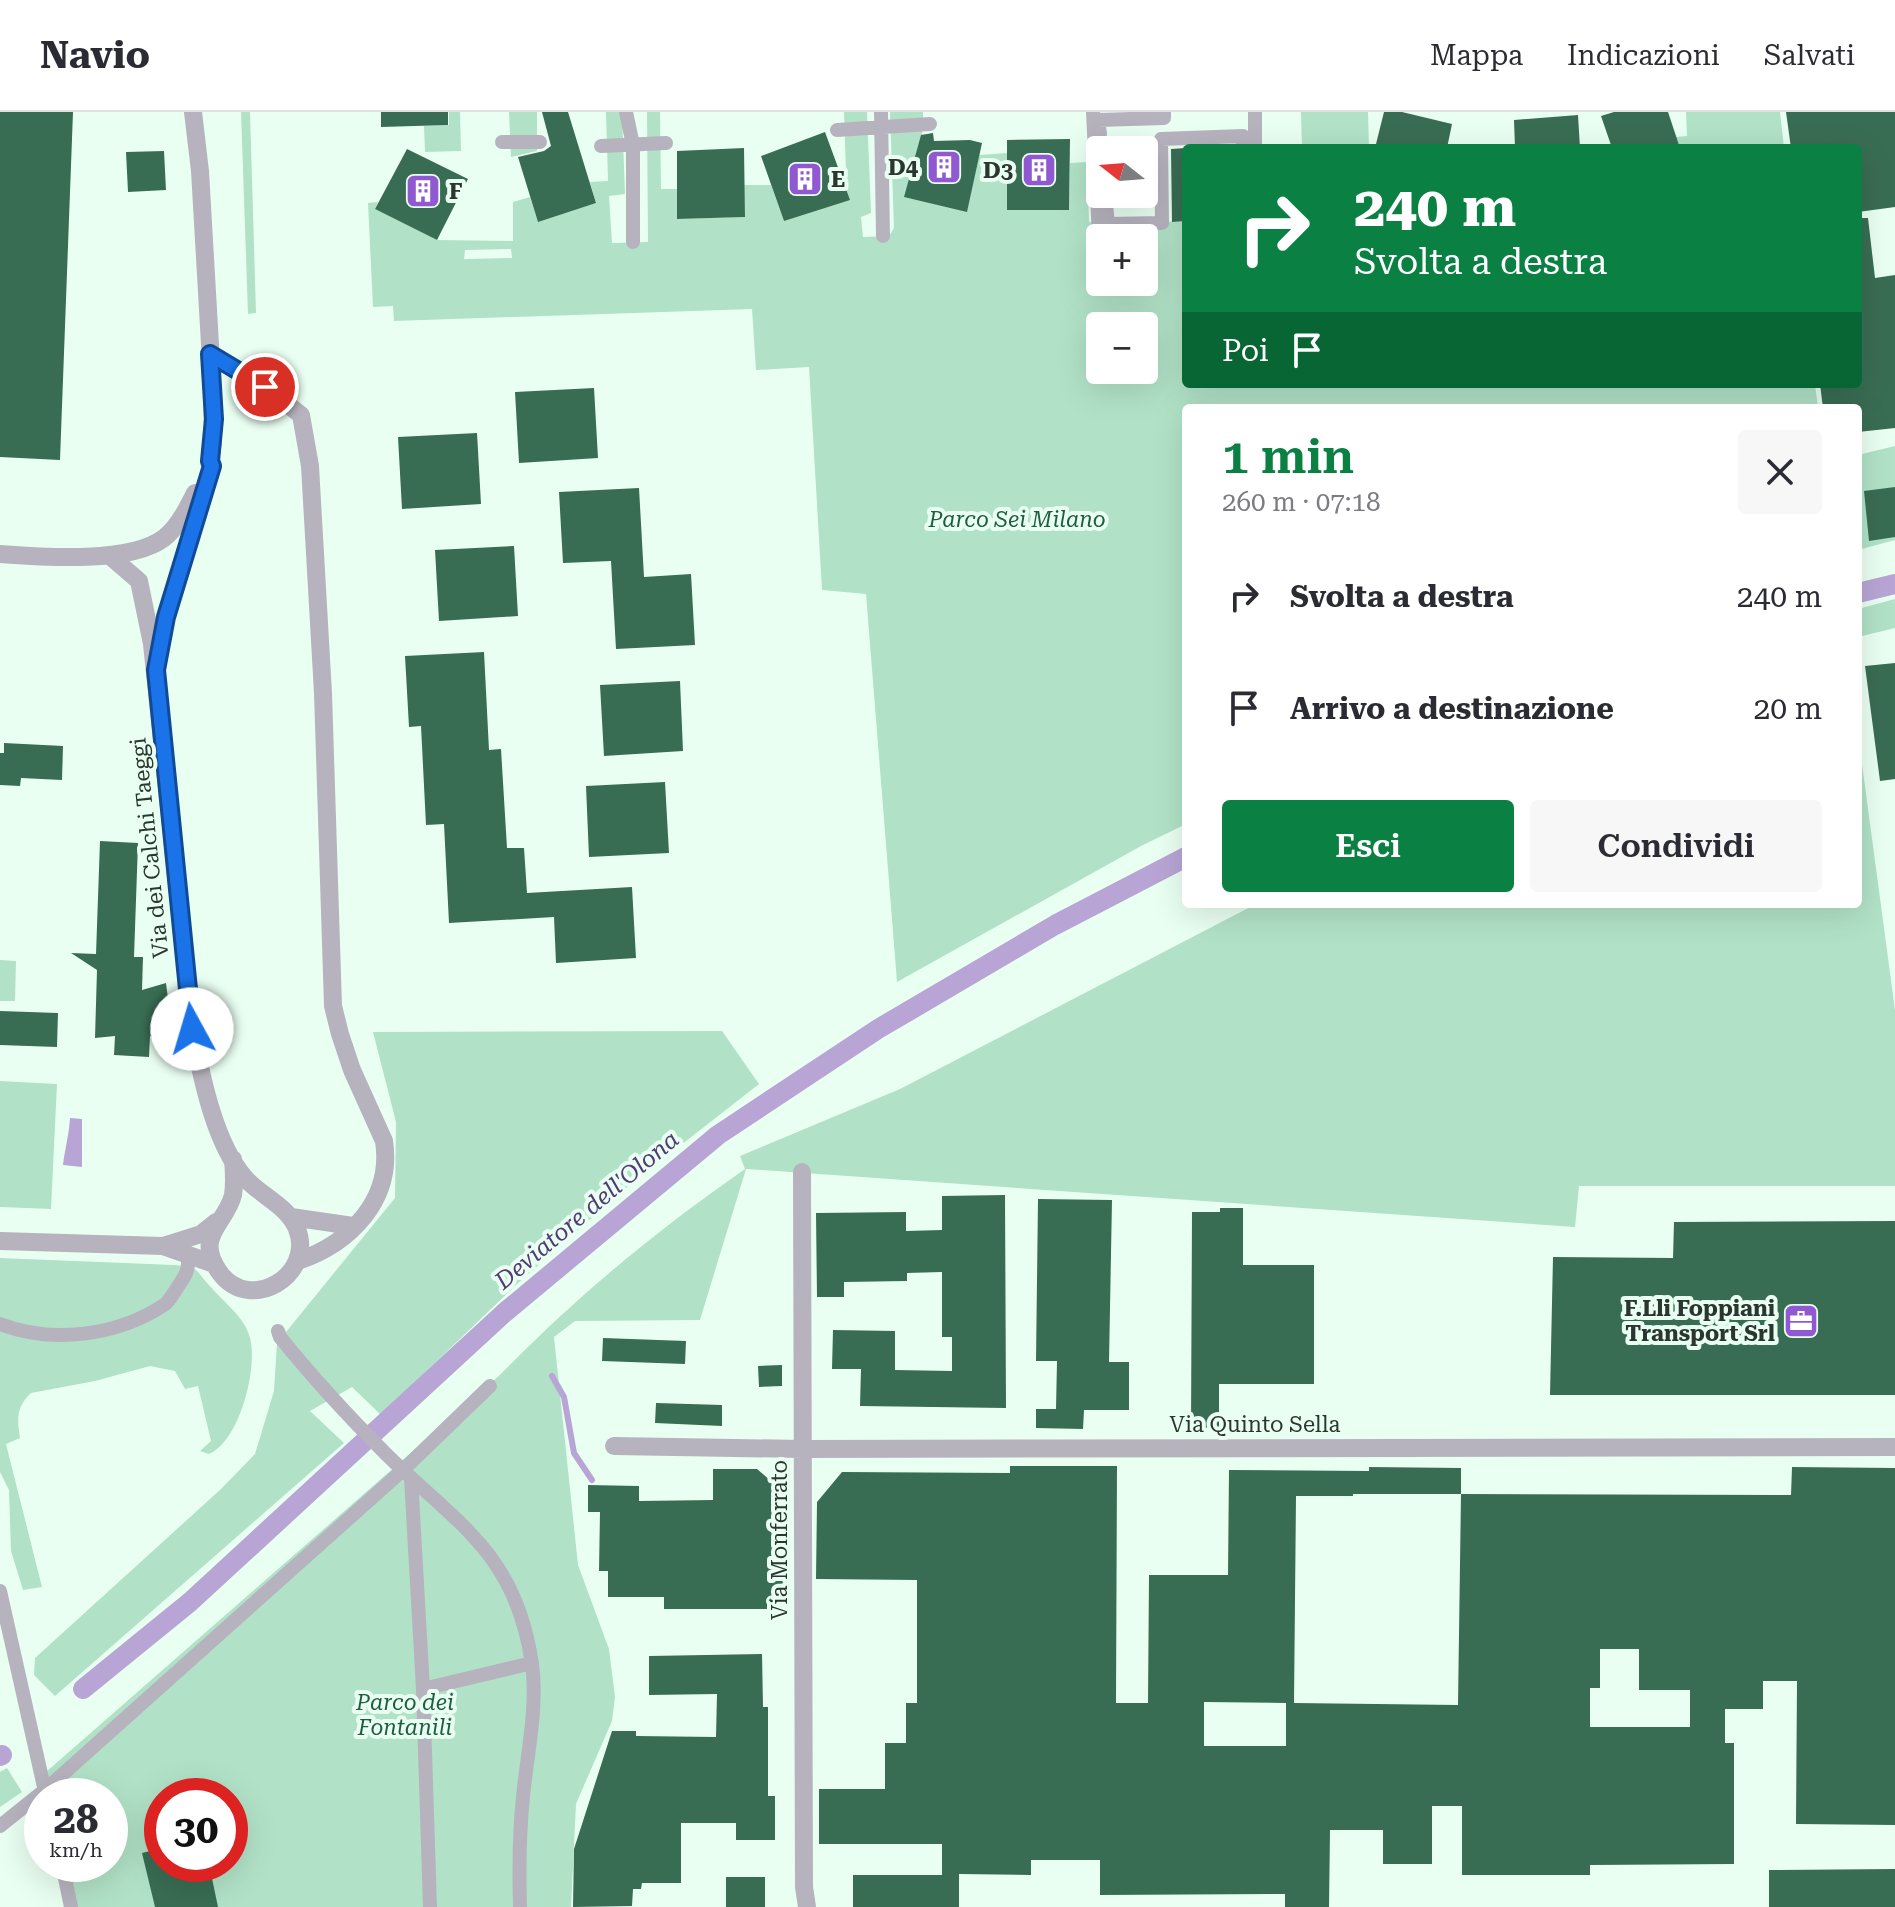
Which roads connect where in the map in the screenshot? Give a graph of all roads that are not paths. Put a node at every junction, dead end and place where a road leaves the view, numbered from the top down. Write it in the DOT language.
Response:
graph roads {
  1 [pos="193,112"];
  2 [pos="626,112"];
  3 [pos="1093,112"];
  4 [pos="1164,112"];
  5 [pos="1255,112"];
  6 [pos="880,124"];
  7 [pos="926,125"];
  8 [pos="841,130"];
  9 [pos="1100,136"];
  10 [pos="506,142"];
  11 [pos="539,142"];
  12 [pos="646,144"];
  13 [pos="1243,144"];
  14 [pos="1255,144"];
  15 [pos="604,146"];
  16 [pos="1106,208"];
  17 [pos="1098,224"];
  18 [pos="883,236"];
  19 [pos="633,242"];
  20 [pos="210,354"];
  21 [pos="210,461"];
  22 [pos="0,554"];
  23 [pos="110,556"];
  24 [pos="156,670"];
  25 [pos="233,1159"];
  26 [pos="802,1172"];
  27 [pos="285,1212"];
  28 [pos="220,1217"];
  29 [pos="353,1226"];
  30 [pos="0,1241"];
  31 [pos="163,1246"];
  32 [pos="298,1261"];
  33 [pos="188,1263"];
  34 [pos="214,1264"];
  35 [pos="0,1324"];
  36 [pos="278,1331"];
  37 [pos="490,1386"];
  38 [pos="614,1446"];
  39 [pos="1895,1447"];
  40 [pos="802,1449"];
  41 [pos="407,1474"];
  42 [pos="0,1591"];
  43 [pos="532,1663"];
  44 [pos="423,1689"];
  45 [pos="43,1778"];
  46 [pos="63,1778"];
  47 [pos="24,1809"];
  48 [pos="0,1826"];
  49 [pos="66,1882"];
  50 [pos="71,1907"];
  51 [pos="430,1907"];
  52 [pos="520,1907"];
  53 [pos="807,1907"];
  1 -- 20 [label="street, Via dei Calchi Taeggi"];
  2 -- 12 [label="street"];
  3 -- 17 [label="street"];
  4 -- 9 [label="street"];
  5 -- 14 [label="street"];
  6 -- 7 [label="street"];
  6 -- 8 [label="street"];
  6 -- 18 [label="street"];
  10 -- 11 [label="street"];
  12 -- 15 [label="street"];
  12 -- 19 [label="street"];
  13 -- 16 [label="street"];
  20 -- 21 [label="street, Via dei Calchi Taeggi"];
  20 -- 29 [label="street"];
  21 -- 23 [label="street, Via dei Calchi Taeggi"];
  21 -- 24 [label="street, Via dei Calchi Taeggi"];
  22 -- 23 [label="street"];
  23 -- 24 [label="street, Via dei Calchi Taeggi"];
  24 -- 25 [label="street, Via dei Calchi Taeggi"];
  25 -- 27 [label="street, Via dei Calchi Taeggi"];
  25 -- 28 [label="street, Via dei Calchi Taeggi"];
  26 -- 40 [label="street, Via Monferrato"];
  27 -- 28 [label="street"];
  27 -- 29 [label="street"];
  27 -- 32 [label="street"];
  28 -- 31 [label="street"];
  28 -- 34 [label="street, Via dei Calchi Taeggi"];
  29 -- 32 [label="street"];
  30 -- 31 [label="street"];
  31 -- 34 [label="street"];
  32 -- 34 [label="street"];
  33 -- 35 [label="street"];
  36 -- 41 [label="street"];
  37 -- 41 [label="street"];
  38 -- 40 [label="street, Via Quinto Sella"];
  39 -- 40 [label="street, Via Quinto Sella"];
  40 -- 53 [label="street, Via Monferrato"];
  41 -- 43 [label="street"];
  41 -- 44 [label="street"];
  41 -- 46 [label="street"];
  42 -- 45 [label="street"];
  43 -- 44 [label="street"];
  43 -- 52 [label="street"];
  44 -- 51 [label="street"];
  47 -- 48 [label="street"];
  49 -- 50 [label="street"];
}
